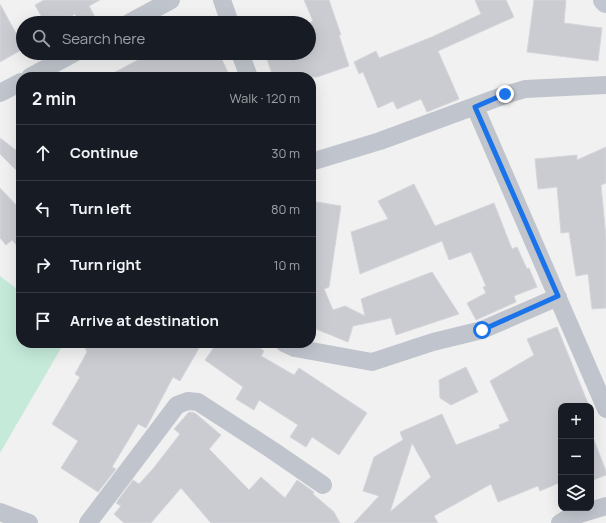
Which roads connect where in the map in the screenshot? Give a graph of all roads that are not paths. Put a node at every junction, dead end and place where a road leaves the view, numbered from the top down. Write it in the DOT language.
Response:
graph roads {
  1 [pos="171,0"];
  2 [pos="222,0"];
  3 [pos="142,16"];
  4 [pos="228,16"];
  5 [pos="61,60"];
  6 [pos="243,60"];
  7 [pos="39,72"];
  8 [pos="247,72"];
  9 [pos="16,85"];
  10 [pos="606,85"];
  11 [pos="0,93"];
  12 [pos="475,107"];
  13 [pos="316,160"];
  14 [pos="558,296"];
  15 [pos="295,348"];
  16 [pos="606,409"];
  17 [pos="323,485"];
  18 [pos="606,506"];
  19 [pos="0,512"];
  20 [pos="567,521"];
  21 [pos="29,523"];
  22 [pos="88,523"];
  1 -- 3 [label="street"];
  2 -- 4 [label="street"];
  5 -- 7 [label="street"];
  6 -- 8 [label="street"];
  9 -- 11 [label="street"];
  10 -- 12 [label="street"];
  12 -- 13 [label="street"];
  12 -- 14 [label="street"];
  14 -- 15 [label="street"];
  14 -- 16 [label="street"];
  17 -- 22 [label="street"];
  18 -- 20 [label="street"];
  19 -- 21 [label="street"];
}
